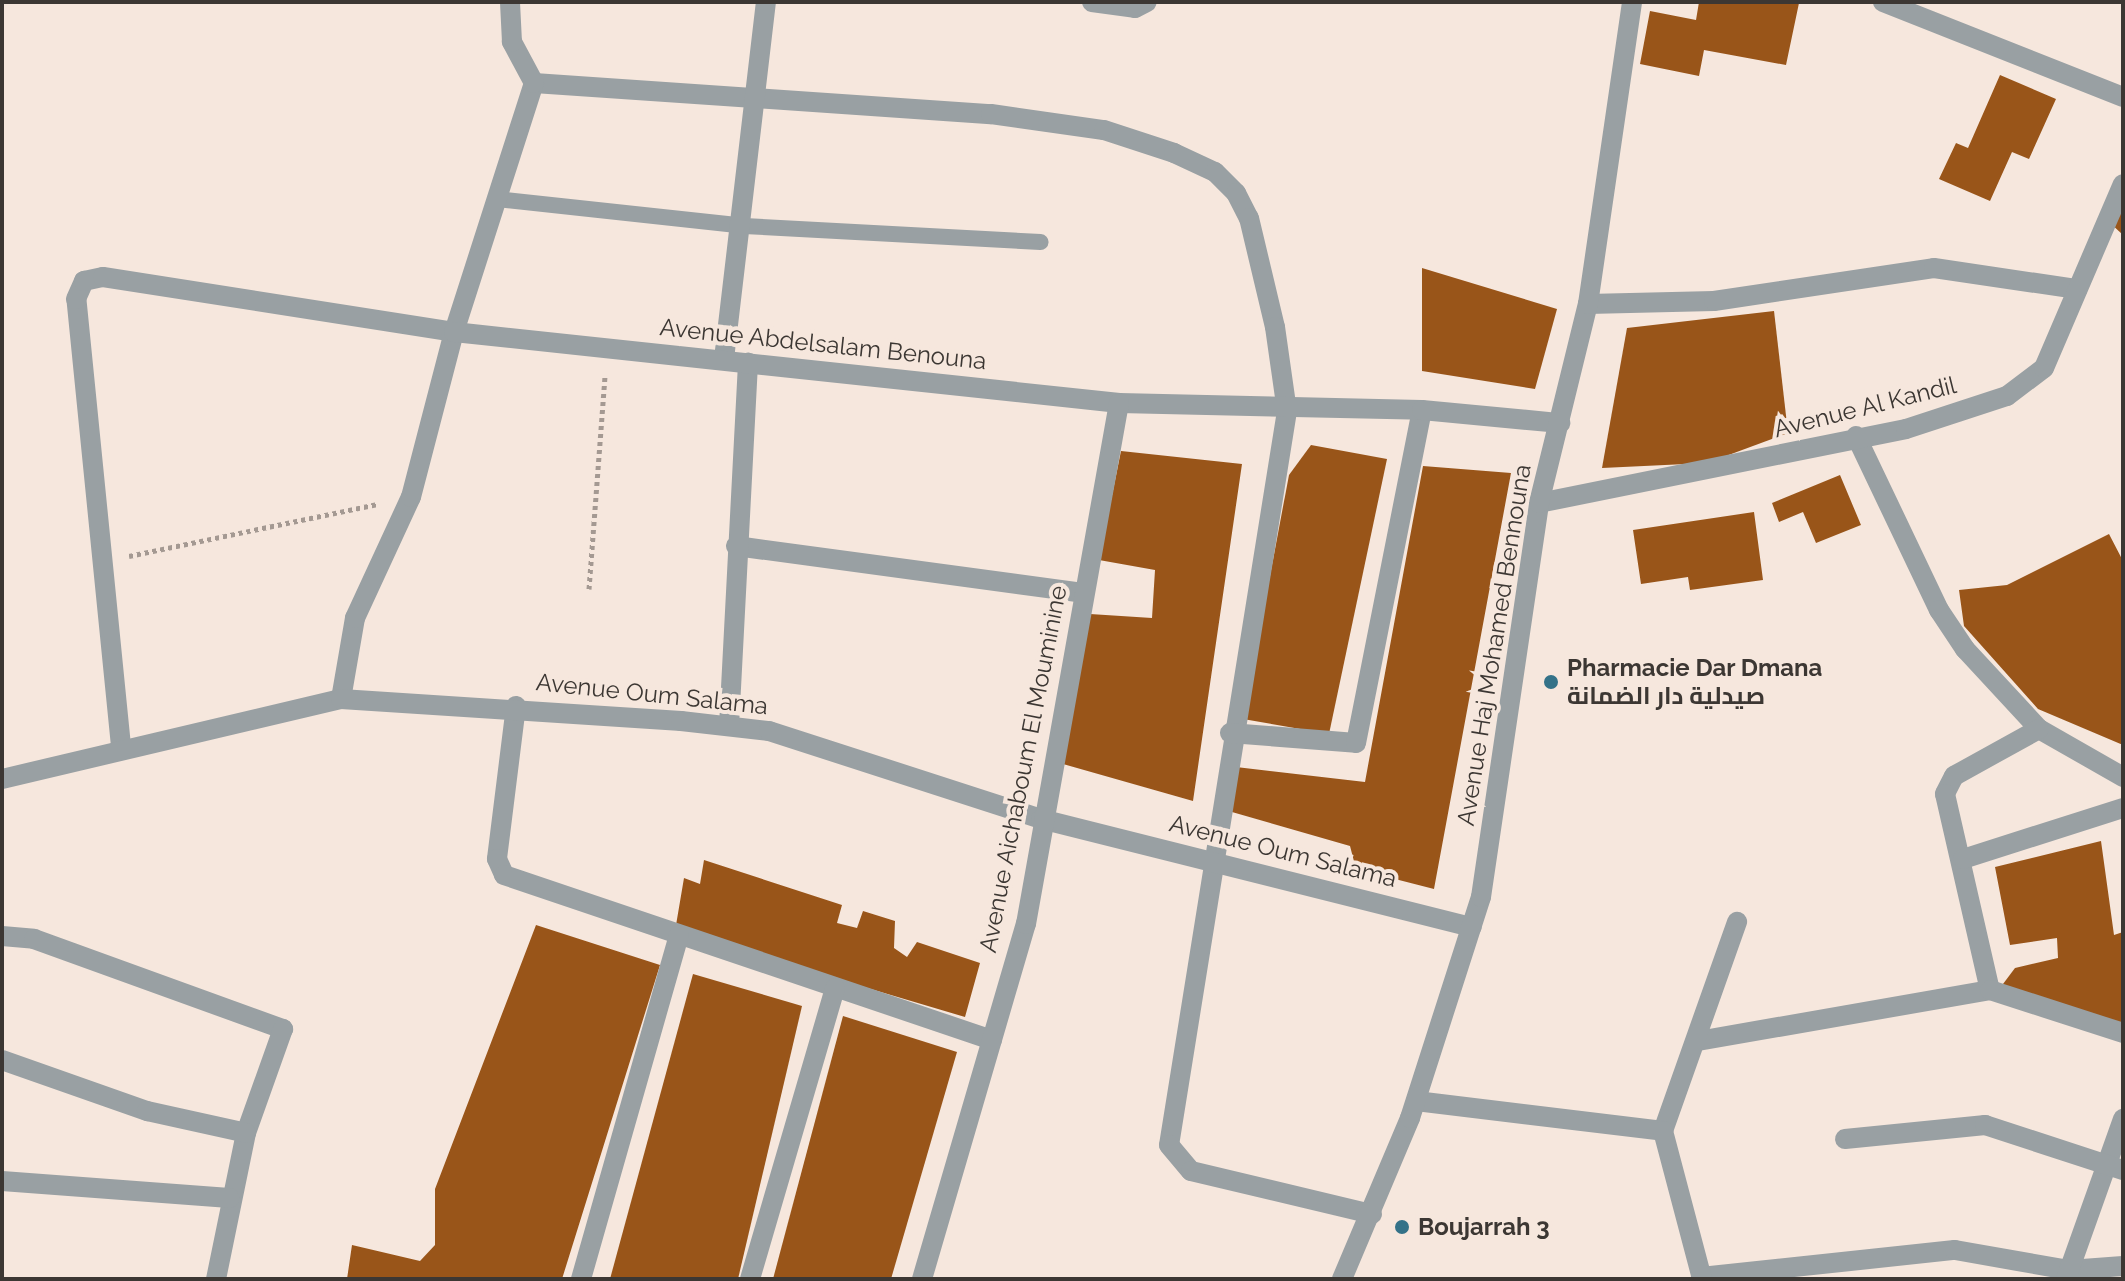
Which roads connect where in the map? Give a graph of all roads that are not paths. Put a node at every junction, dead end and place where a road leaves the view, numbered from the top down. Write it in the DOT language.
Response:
graph roads {
  1 [pos="510,2"];
  2 [pos="766,2"];
  3 [pos="1092,2"];
  4 [pos="1147,2"];
  5 [pos="1632,2"];
  6 [pos="1883,2"];
  7 [pos="534,83"];
  8 [pos="2123,97"];
  9 [pos="759,100"];
  10 [pos="2123,184"];
  11 [pos="497,199"];
  12 [pos="744,226"];
  13 [pos="1041,242"];
  14 [pos="2077,289"];
  15 [pos="1588,304"];
  16 [pos="454,332"];
  17 [pos="724,359"];
  18 [pos="748,362"];
  19 [pos="1119,403"];
  20 [pos="1422,410"];
  21 [pos="1287,411"];
  22 [pos="1560,423"];
  23 [pos="1856,436"];
  24 [pos="1539,503"];
  25 [pos="736,546"];
  26 [pos="1083,593"];
  27 [pos="341,699"];
  28 [pos="516,706"];
  29 [pos="729,726"];
  30 [pos="2039,729"];
  31 [pos="1230,733"];
  32 [pos="121,746"];
  33 [pos="2123,777"];
  34 [pos="2,779"];
  35 [pos="2123,808"];
  36 [pos="1041,819"];
  37 [pos="1963,859"];
  38 [pos="1214,860"];
  39 [pos="1737,922"];
  40 [pos="1472,927"];
  41 [pos="2,936"];
  42 [pos="679,936"];
  43 [pos="835,988"];
  44 [pos="1990,990"];
  45 [pos="2123,1033"];
  46 [pos="992,1040"];
  47 [pos="1698,1041"];
  48 [pos="2,1060"];
  49 [pos="1416,1101"];
  50 [pos="2123,1119"];
  51 [pos="1663,1131"];
  52 [pos="246,1133"];
  53 [pos="1845,1139"];
  54 [pos="2115,1168"];
  55 [pos="2,1181"];
  56 [pos="229,1198"];
  57 [pos="1372,1214"];
  58 [pos="2123,1266"];
  59 [pos="2067,1275"];
  60 [pos="1702,1278"];
  61 [pos="216,1279"];
  62 [pos="581,1279"];
  63 [pos="750,1279"];
  64 [pos="922,1279"];
  65 [pos="1342,1279"];
  1 -- 7 [label="street"];
  2 -- 9 [label="street"];
  3 -- 4 [label="street"];
  5 -- 15 [label="street, Avenue Haj Mohamed Bennouna"];
  6 -- 8 [label="street"];
  7 -- 9 [label="street"];
  7 -- 11 [label="street"];
  9 -- 12 [label="street"];
  9 -- 21 [label="street"];
  10 -- 14 [label="street, Avenue Al Kandil"];
  11 -- 12 [label="lane"];
  11 -- 16 [label="street"];
  12 -- 13 [label="lane"];
  12 -- 17 [label="street"];
  14 -- 15 [label="street"];
  14 -- 23 [label="street, Avenue Al Kandil"];
  15 -- 22 [label="street, Avenue Haj Mohamed Bennouna"];
  16 -- 17 [label="street, Avenue Abdelsalam Benouna"];
  16 -- 27 [label="street"];
  16 -- 32 [label="street, Avenue Abdelsalam Benouna"];
  17 -- 18 [label="street, Avenue Abdelsalam Benouna"];
  18 -- 19 [label="street, Avenue Abdelsalam Benouna"];
  18 -- 25 [label="street"];
  19 -- 21 [label="street, Avenue Abdelsalam Benouna"];
  19 -- 26 [label="street, Avenue Aichaboum El Mouminine"];
  20 -- 21 [label="street, Avenue Abdelsalam Benouna"];
  20 -- 22 [label="street, Avenue Abdelsalam Benouna"];
  20 -- 31 [label="street"];
  21 -- 31 [label="street"];
  22 -- 24 [label="street, Avenue Haj Mohamed Bennouna"];
  23 -- 24 [label="street, Avenue Al Kandil"];
  23 -- 30 [label="street"];
  24 -- 40 [label="street, Avenue Haj Mohamed Bennouna"];
  25 -- 26 [label="street"];
  25 -- 29 [label="street"];
  26 -- 36 [label="street, Avenue Aichaboum El Mouminine"];
  27 -- 28 [label="street, Avenue Oum Salama"];
  27 -- 32 [label="street, Avenue Oum Salama"];
  28 -- 29 [label="street, Avenue Oum Salama"];
  28 -- 42 [label="street"];
  29 -- 36 [label="street, Avenue Oum Salama"];
  30 -- 33 [label="street"];
  30 -- 37 [label="street"];
  31 -- 38 [label="street"];
  32 -- 34 [label="street, Avenue Oum Salama"];
  35 -- 37 [label="street"];
  36 -- 38 [label="street, Avenue Oum Salama"];
  36 -- 46 [label="street, Avenue Aichaboum El Mouminine"];
  37 -- 44 [label="street"];
  38 -- 40 [label="street, Avenue Oum Salama"];
  38 -- 57 [label="street"];
  39 -- 47 [label="street"];
  40 -- 49 [label="street, Avenue Haj Mohamed Bennouna"];
  41 -- 52 [label="street"];
  42 -- 43 [label="street"];
  42 -- 62 [label="street"];
  43 -- 46 [label="street"];
  43 -- 63 [label="street"];
  44 -- 45 [label="street"];
  44 -- 47 [label="street"];
  46 -- 64 [label="street, Avenue Aichaboum El Mouminine"];
  47 -- 51 [label="street"];
  48 -- 52 [label="street"];
  49 -- 51 [label="street"];
  49 -- 57 [label="street, Avenue Haj Mohamed Bennouna"];
  50 -- 54 [label="street"];
  51 -- 60 [label="street"];
  52 -- 56 [label="street"];
  53 -- 54 [label="street"];
  54 -- 59 [label="street"];
  55 -- 56 [label="street"];
  56 -- 61 [label="street"];
  57 -- 65 [label="street, Avenue Haj Mohamed Bennouna"];
  58 -- 59 [label="street"];
  59 -- 60 [label="street"];
}
